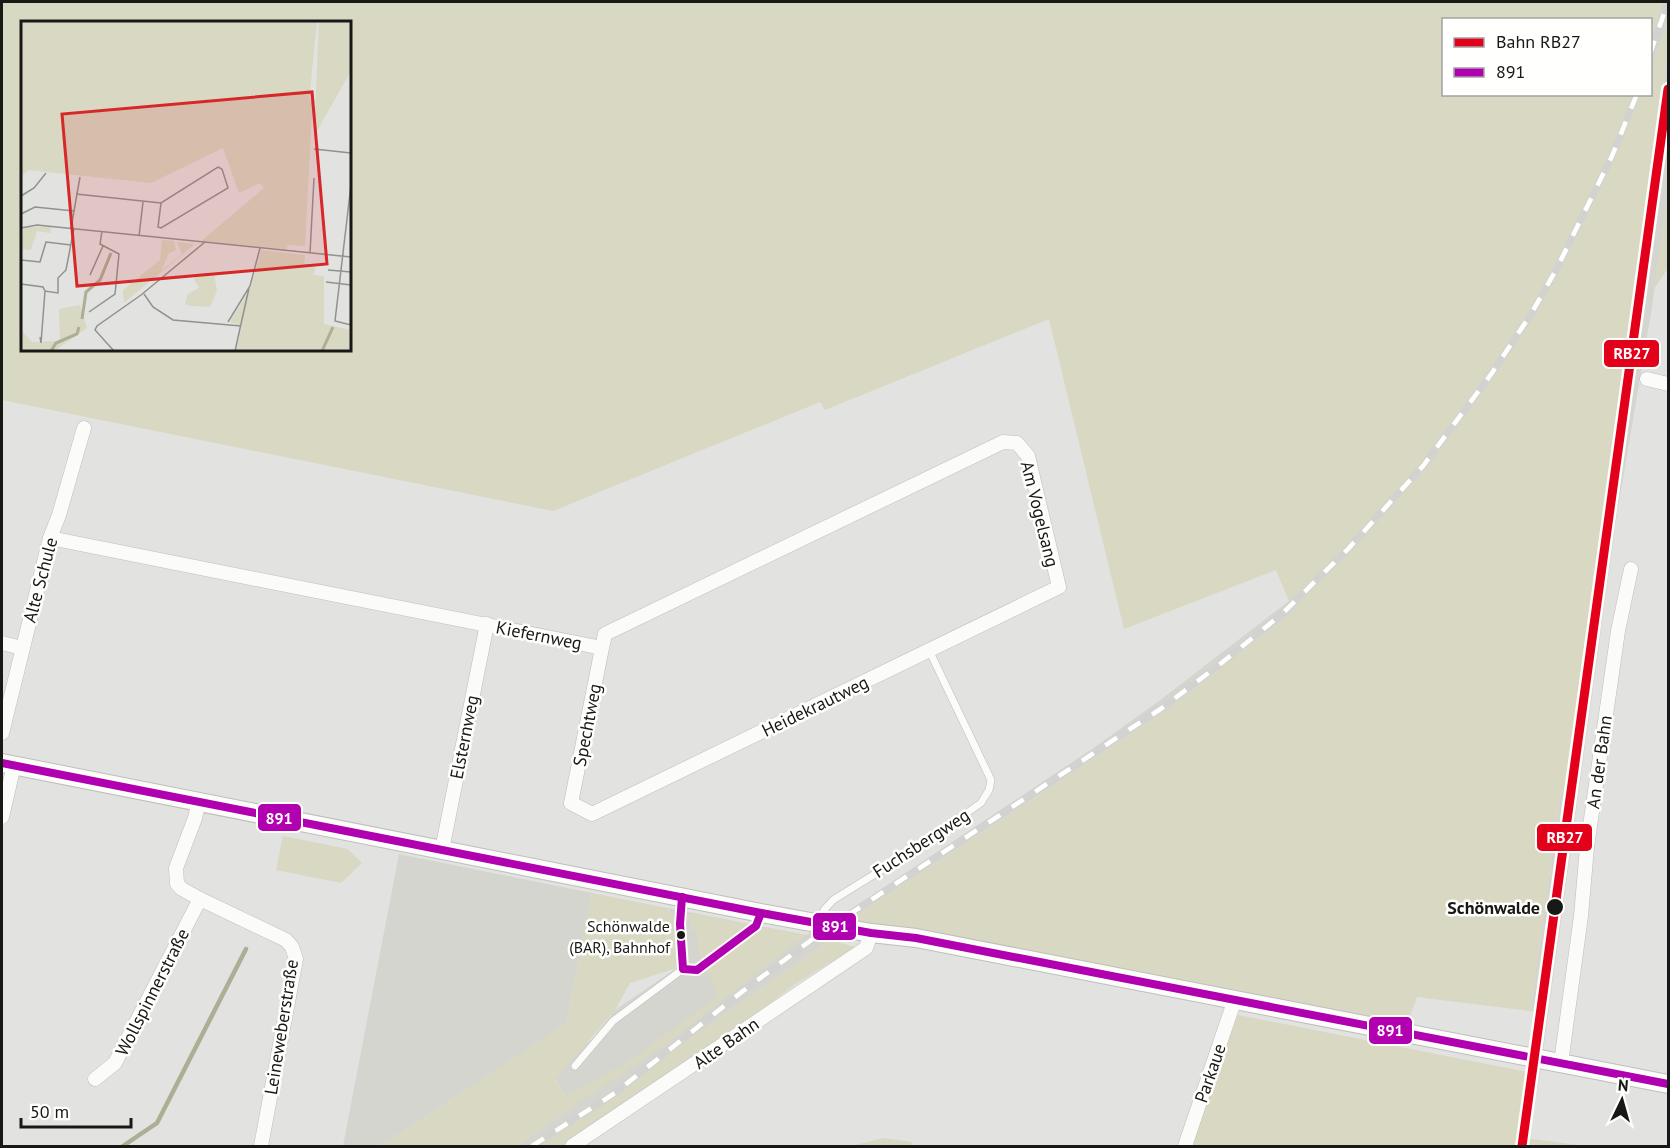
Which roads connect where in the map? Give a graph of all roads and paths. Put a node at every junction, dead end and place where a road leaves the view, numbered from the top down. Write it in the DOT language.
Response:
graph roads {
  1 [pos="1647,379"];
  2 [pos="1668,384"];
  3 [pos="84,428"];
  4 [pos="1017,443"];
  5 [pos="50,538"];
  6 [pos="1631,569"];
  7 [pos="1059,587"];
  8 [pos="487,624"];
  9 [pos="2,643"];
  10 [pos="22,648"];
  11 [pos="602,648"];
  12 [pos="929,650"];
  13 [pos="2,734"];
  14 [pos="8,764"];
  15 [pos="199,801"];
  16 [pos="571,803"];
  17 [pos="2,817"];
  18 [pos="442,850"];
  19 [pos="682,897"];
  20 [pos="200,899"];
  21 [pos="761,914"];
  22 [pos="820,924"];
  23 [pos="871,933"];
  24 [pos="683,969"];
  25 [pos="1235,999"];
  26 [pos="1561,1063"];
  27 [pos="575,1066"];
  28 [pos="95,1079"];
  29 [pos="1668,1084"];
  30 [pos="261,1146"];
  31 [pos="572,1146"];
  32 [pos="1185,1146"];
  1 -- 2 [label="street"];
  3 -- 5 [label="street, Alte Schule"];
  4 -- 7 [label="street, Am Vogelsang"];
  4 -- 11 [label="street, Kiefernweg"];
  5 -- 8 [label="street, Kiefernweg"];
  5 -- 10 [label="street, Alte Schule"];
  6 -- 26 [label="street, An der Bahn"];
  7 -- 12 [label="street, Heidekrautweg"];
  8 -- 11 [label="street, Kiefernweg"];
  8 -- 18 [label="street, Elsternweg"];
  9 -- 10 [label="street"];
  10 -- 13 [label="street, Alte Schule"];
  11 -- 16 [label="street, Spechtweg"];
  12 -- 16 [label="street, Heidekrautweg"];
  12 -- 22 [label="lane, Fuchsbergweg"];
  14 -- 15 [label="main road"];
  14 -- 17 [label="street"];
  15 -- 18 [label="main road"];
  15 -- 20 [label="street, Leineweberstraße"];
  18 -- 19 [label="main road"];
  19 -- 21 [label="main road"];
  19 -- 24 [label="lane"];
  20 -- 28 [label="street, Wollspinnerstraße"];
  20 -- 30 [label="street, Leineweberstraße"];
  21 -- 22 [label="main road"];
  21 -- 24 [label="lane"];
  22 -- 23 [label="main road"];
  23 -- 25 [label="main road"];
  23 -- 31 [label="street, Alte Bahn"];
  24 -- 27 [label="lane"];
  25 -- 26 [label="main road"];
  25 -- 32 [label="street, Parkaue"];
  26 -- 29 [label="main road"];
}
